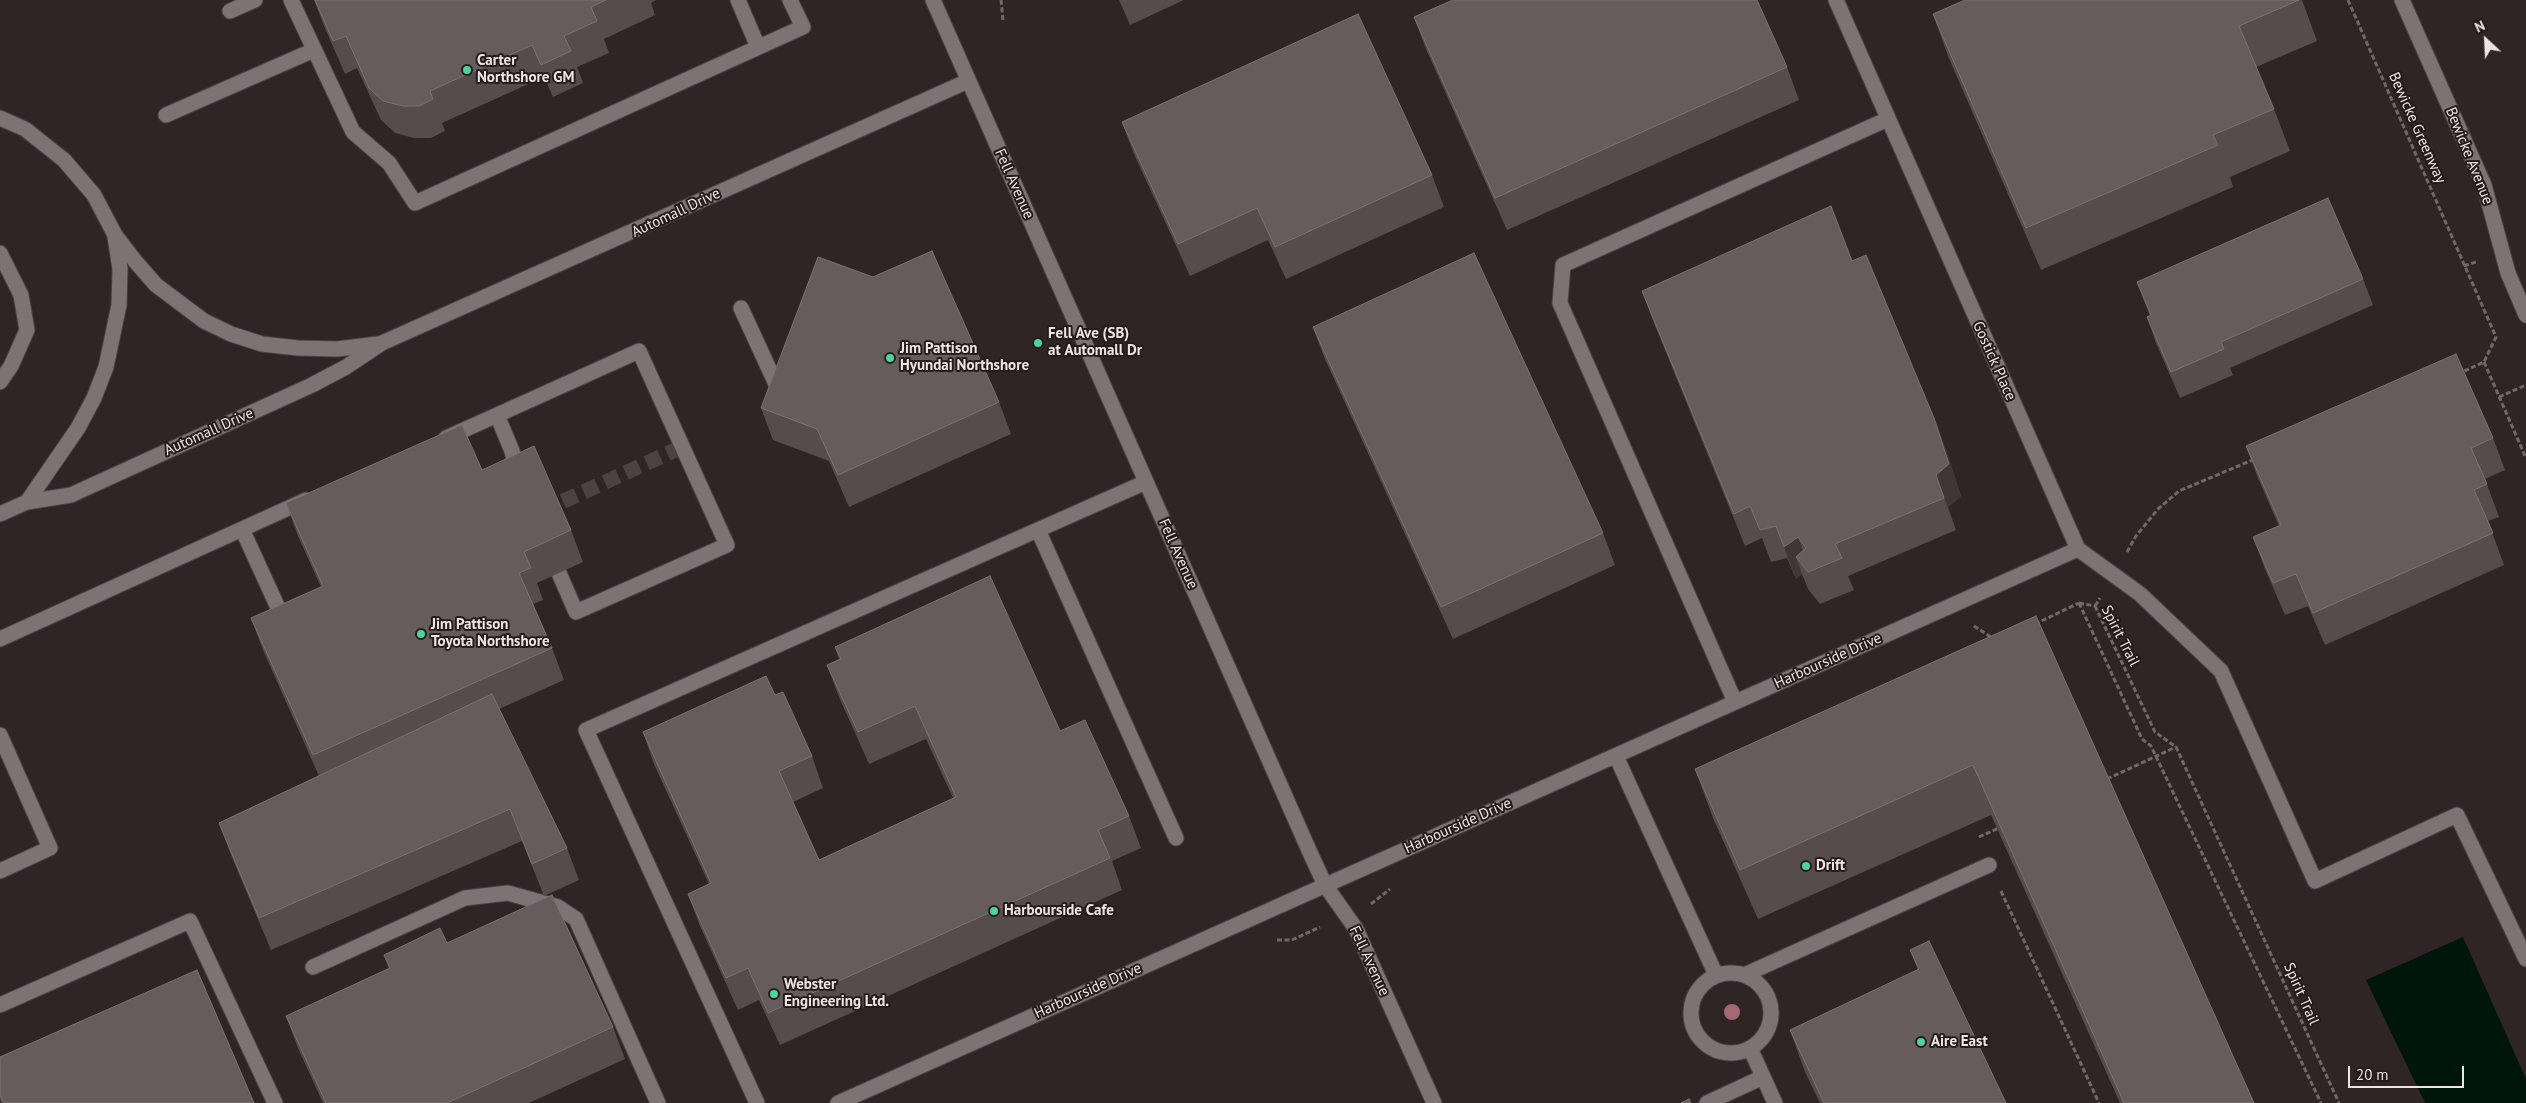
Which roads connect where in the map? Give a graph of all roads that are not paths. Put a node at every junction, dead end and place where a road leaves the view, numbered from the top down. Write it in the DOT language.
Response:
graph roads {
  1 [pos="255,0"];
  2 [pos="291,0"];
  3 [pos="738,0"];
  4 [pos="790,0"];
  5 [pos="933,0"];
  6 [pos="1836,0"];
  7 [pos="2402,0"];
  8 [pos="230,11"];
  9 [pos="758,47"];
  10 [pos="314,50"];
  11 [pos="968,81"];
  12 [pos="166,115"];
  13 [pos="0,118"];
  14 [pos="1888,119"];
  15 [pos="115,235"];
  16 [pos="0,253"];
  17 [pos="741,308"];
  18 [pos="2526,315"];
  19 [pos="382,343"];
  20 [pos="0,382"];
  21 [pos="786,406"];
  22 [pos="497,415"];
  23 [pos="433,443"];
  24 [pos="1146,482"];
  25 [pos="521,490"];
  26 [pos="324,492"];
  27 [pos="27,502"];
  28 [pos="0,514"];
  29 [pos="242,529"];
  30 [pos="1038,530"];
  31 [pos="2078,549"];
  32 [pos="559,573"];
  33 [pos="286,626"];
  34 [pos="0,639"];
  35 [pos="1735,702"];
  36 [pos="0,735"];
  37 [pos="1616,756"];
  38 [pos="1176,838"];
  39 [pos="1989,865"];
  40 [pos="0,871"];
  41 [pos="1325,885"];
  42 [pos="2526,959"];
  43 [pos="313,967"];
  44 [pos="1716,975"];
  45 [pos="1744,976"];
  46 [pos="0,1005"];
  47 [pos="1750,1048"];
  48 [pos="1763,1077"];
  49 [pos="1725,1099"];
  50 [pos="275,1103"];
  51 [pos="658,1103"];
  52 [pos="757,1103"];
  53 [pos="838,1103"];
  54 [pos="1434,1103"];
  55 [pos="1706,1103"];
  56 [pos="1775,1103"];
  1 -- 8 [label="street"];
  2 -- 10 [label="street"];
  3 -- 9 [label="street"];
  4 -- 9 [label="street"];
  5 -- 11 [label="street, Fell Avenue"];
  6 -- 14 [label="street, Gostick Place"];
  7 -- 18 [label="street, Bewicke Avenue"];
  9 -- 10 [label="street"];
  10 -- 12 [label="street"];
  11 -- 19 [label="street, Automall Drive"];
  11 -- 24 [label="street, Fell Avenue"];
  13 -- 15 [label="street, Automall Drive"];
  14 -- 31 [label="street, Gostick Place"];
  14 -- 35 [label="street"];
  15 -- 19 [label="street, Automall Drive"];
  15 -- 27 [label="street, Automall Drive"];
  16 -- 20 [label="street"];
  17 -- 21 [label="street"];
  19 -- 27 [label="street, Automall Drive"];
  22 -- 23 [label="street"];
  22 -- 25 [label="street"];
  22 -- 32 [label="street"];
  24 -- 30 [label="street"];
  24 -- 41 [label="street, Fell Avenue"];
  26 -- 29 [label="street"];
  27 -- 28 [label="street, Automall Drive"];
  29 -- 33 [label="street"];
  29 -- 34 [label="street"];
  30 -- 38 [label="street"];
  30 -- 52 [label="street"];
  31 -- 35 [label="street, Harbourside Drive"];
  31 -- 42 [label="street"];
  35 -- 37 [label="street, Harbourside Drive"];
  36 -- 40 [label="street"];
  37 -- 41 [label="street, Harbourside Drive"];
  37 -- 44 [label="street"];
  39 -- 45 [label="street"];
  41 -- 53 [label="street, Harbourside Drive"];
  41 -- 54 [label="street, Fell Avenue"];
  43 -- 51 [label="street"];
  44 -- 45 [label="street"];
  44 -- 47 [label="street"];
  45 -- 47 [label="street"];
  46 -- 50 [label="street"];
  47 -- 48 [label="street"];
  48 -- 49 [label="street"];
  48 -- 56 [label="street"];
  49 -- 55 [label="street"];
}
